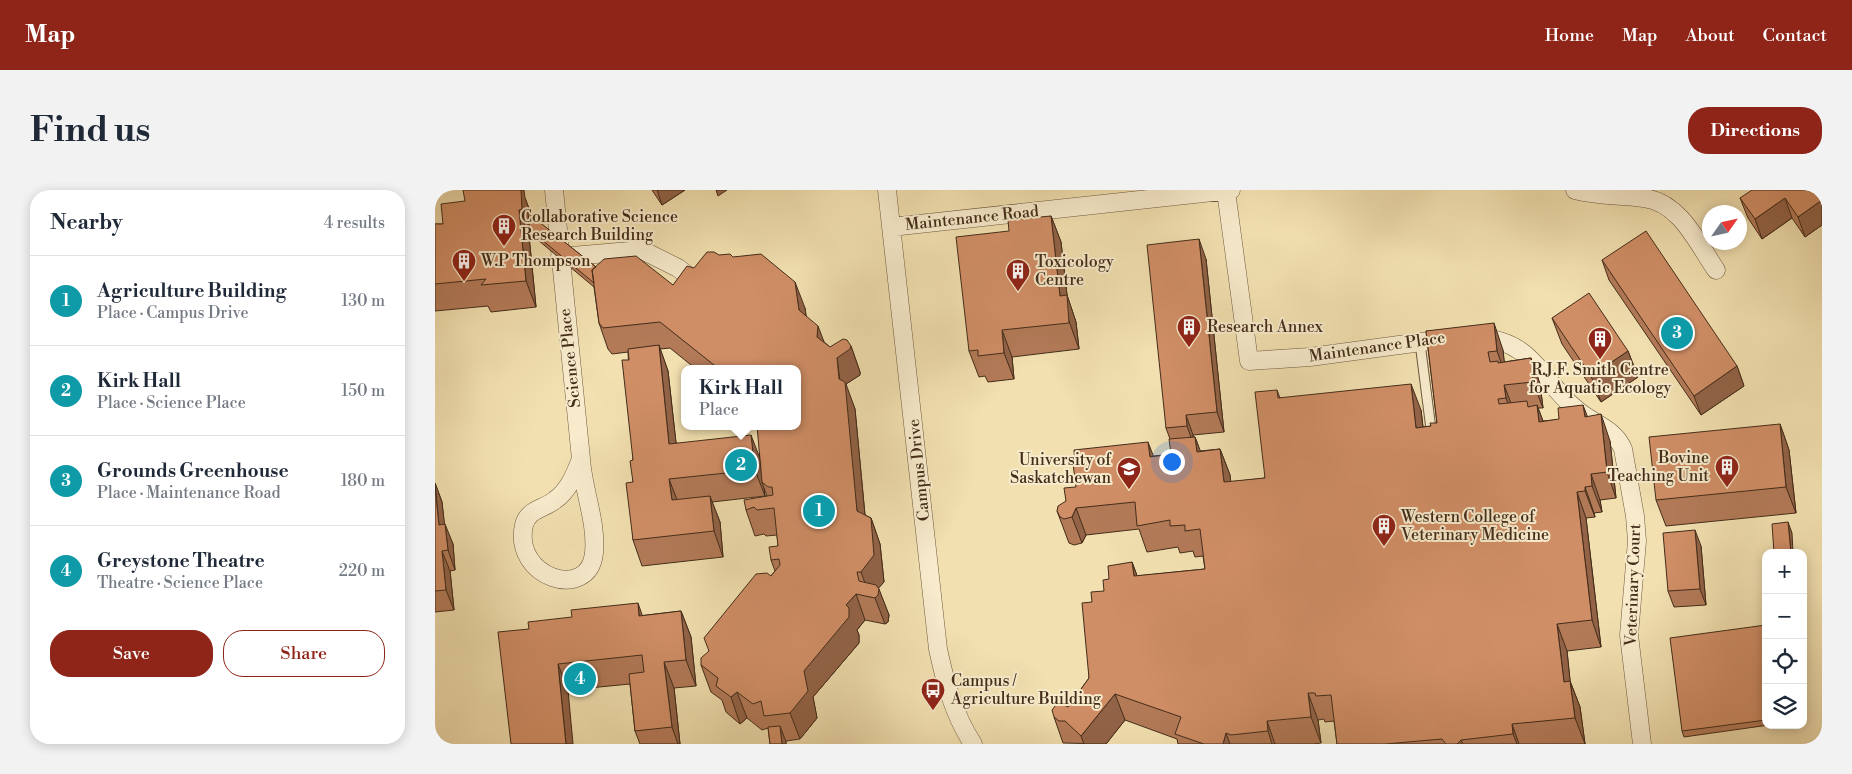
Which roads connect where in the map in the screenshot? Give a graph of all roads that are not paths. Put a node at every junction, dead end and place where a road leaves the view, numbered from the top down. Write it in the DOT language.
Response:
graph roads {
  1 [pos="554,190"];
  2 [pos="887,190"];
  3 [pos="1575,190"];
  4 [pos="1229,191"];
  5 [pos="891,227"];
  6 [pos="560,257"];
  7 [pos="1716,270"];
  8 [pos="706,289"];
  9 [pos="1421,343"];
  10 [pos="1433,443"];
  11 [pos="581,459"];
  12 [pos="555,501"];
  13 [pos="589,510"];
  14 [pos="1635,516"];
  15 [pos="973,744"];
  16 [pos="1642,744"];
  1 -- 6 [label="street, Science Place"];
  2 -- 5 [label="street, Campus Drive"];
  3 -- 7 [label="street"];
  4 -- 5 [label="street, Maintenance Road"];
  4 -- 9 [label="street, Maintenance Place"];
  5 -- 15 [label="street, Campus Drive"];
  6 -- 8 [label="street"];
  6 -- 11 [label="street, Science Place"];
  9 -- 10 [label="lane"];
  9 -- 14 [label="street, Maintenance Place"];
  11 -- 12 [label="street, Science Place"];
  11 -- 13 [label="street, Science Place"];
  12 -- 13 [label="street"];
  12 -- 13 [label="street, Science Place"];
  14 -- 16 [label="street, Veterinary Court"];
}
